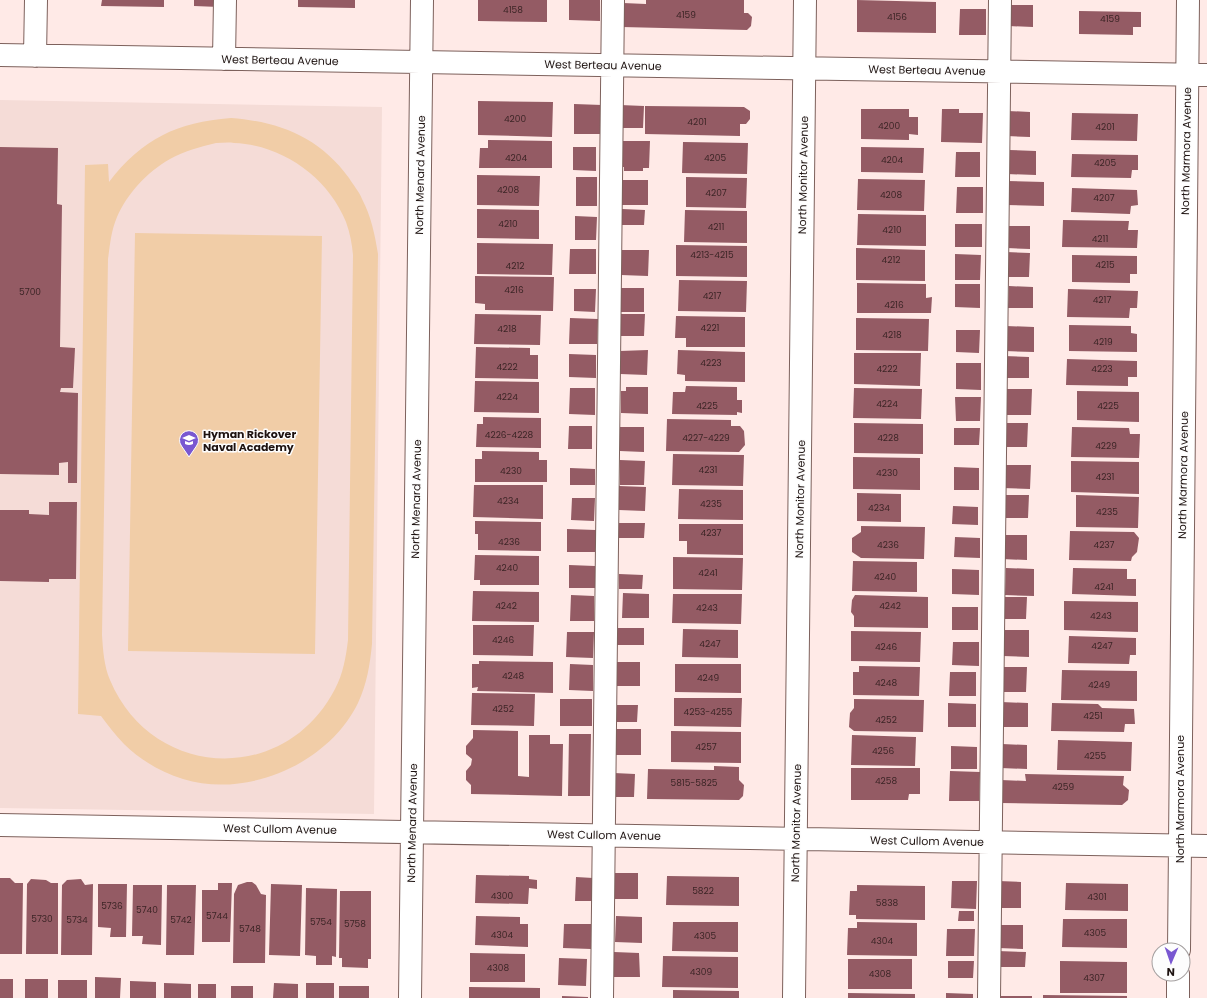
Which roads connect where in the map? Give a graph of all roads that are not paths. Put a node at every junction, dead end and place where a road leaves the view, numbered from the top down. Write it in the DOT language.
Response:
graph roads {
  1 [pos="36,0"];
  2 [pos="225,0"];
  3 [pos="422,0"];
  4 [pos="613,0"];
  5 [pos="805,0"];
  6 [pos="1000,0"];
  7 [pos="1188,0"];
  8 [pos="0,55"];
  9 [pos="35,56"];
  10 [pos="224,59"];
  11 [pos="421,62"];
  12 [pos="612,65"];
  13 [pos="804,68"];
  14 [pos="999,71"];
  15 [pos="1197,74"];
  16 [pos="0,825"];
  17 [pos="412,832"];
  18 [pos="604,835"];
  19 [pos="796,839"];
  20 [pos="991,842"];
  21 [pos="1180,846"];
  22 [pos="1207,846"];
  23 [pos="1179,942"];
  24 [pos="1178,982"];
  25 [pos="410,998"];
  26 [pos="602,998"];
  27 [pos="794,998"];
  28 [pos="989,998"];
  29 [pos="1178,998"];
  1 -- 9 [label="street"];
  2 -- 10 [label="street"];
  3 -- 11 [label="street, North Menard Avenue"];
  4 -- 12 [label="street"];
  5 -- 13 [label="street, North Monitor Avenue"];
  6 -- 14 [label="street"];
  7 -- 15 [label="street, North Marmora Avenue"];
  8 -- 9 [label="street, West Berteau Avenue"];
  9 -- 10 [label="street, West Berteau Avenue"];
  10 -- 11 [label="street, West Berteau Avenue"];
  11 -- 12 [label="street, West Berteau Avenue"];
  11 -- 17 [label="street, North Menard Avenue"];
  12 -- 13 [label="street, West Berteau Avenue"];
  12 -- 18 [label="street"];
  13 -- 14 [label="street, West Berteau Avenue"];
  13 -- 19 [label="street, North Monitor Avenue"];
  14 -- 15 [label="street, West Berteau Avenue"];
  14 -- 20 [label="street"];
  15 -- 21 [label="street, North Marmora Avenue"];
  16 -- 17 [label="street, West Cullom Avenue"];
  17 -- 18 [label="street, West Cullom Avenue"];
  17 -- 25 [label="street, North Menard Avenue"];
  18 -- 19 [label="street, West Cullom Avenue"];
  18 -- 26 [label="street"];
  19 -- 20 [label="street, West Cullom Avenue"];
  19 -- 27 [label="street, North Monitor Avenue"];
  20 -- 21 [label="street, West Cullom Avenue"];
  20 -- 28 [label="street"];
  21 -- 22 [label="street, West Cullom Avenue"];
  21 -- 23 [label="street, North Marmora Avenue"];
  24 -- 29 [label="street"];
}
